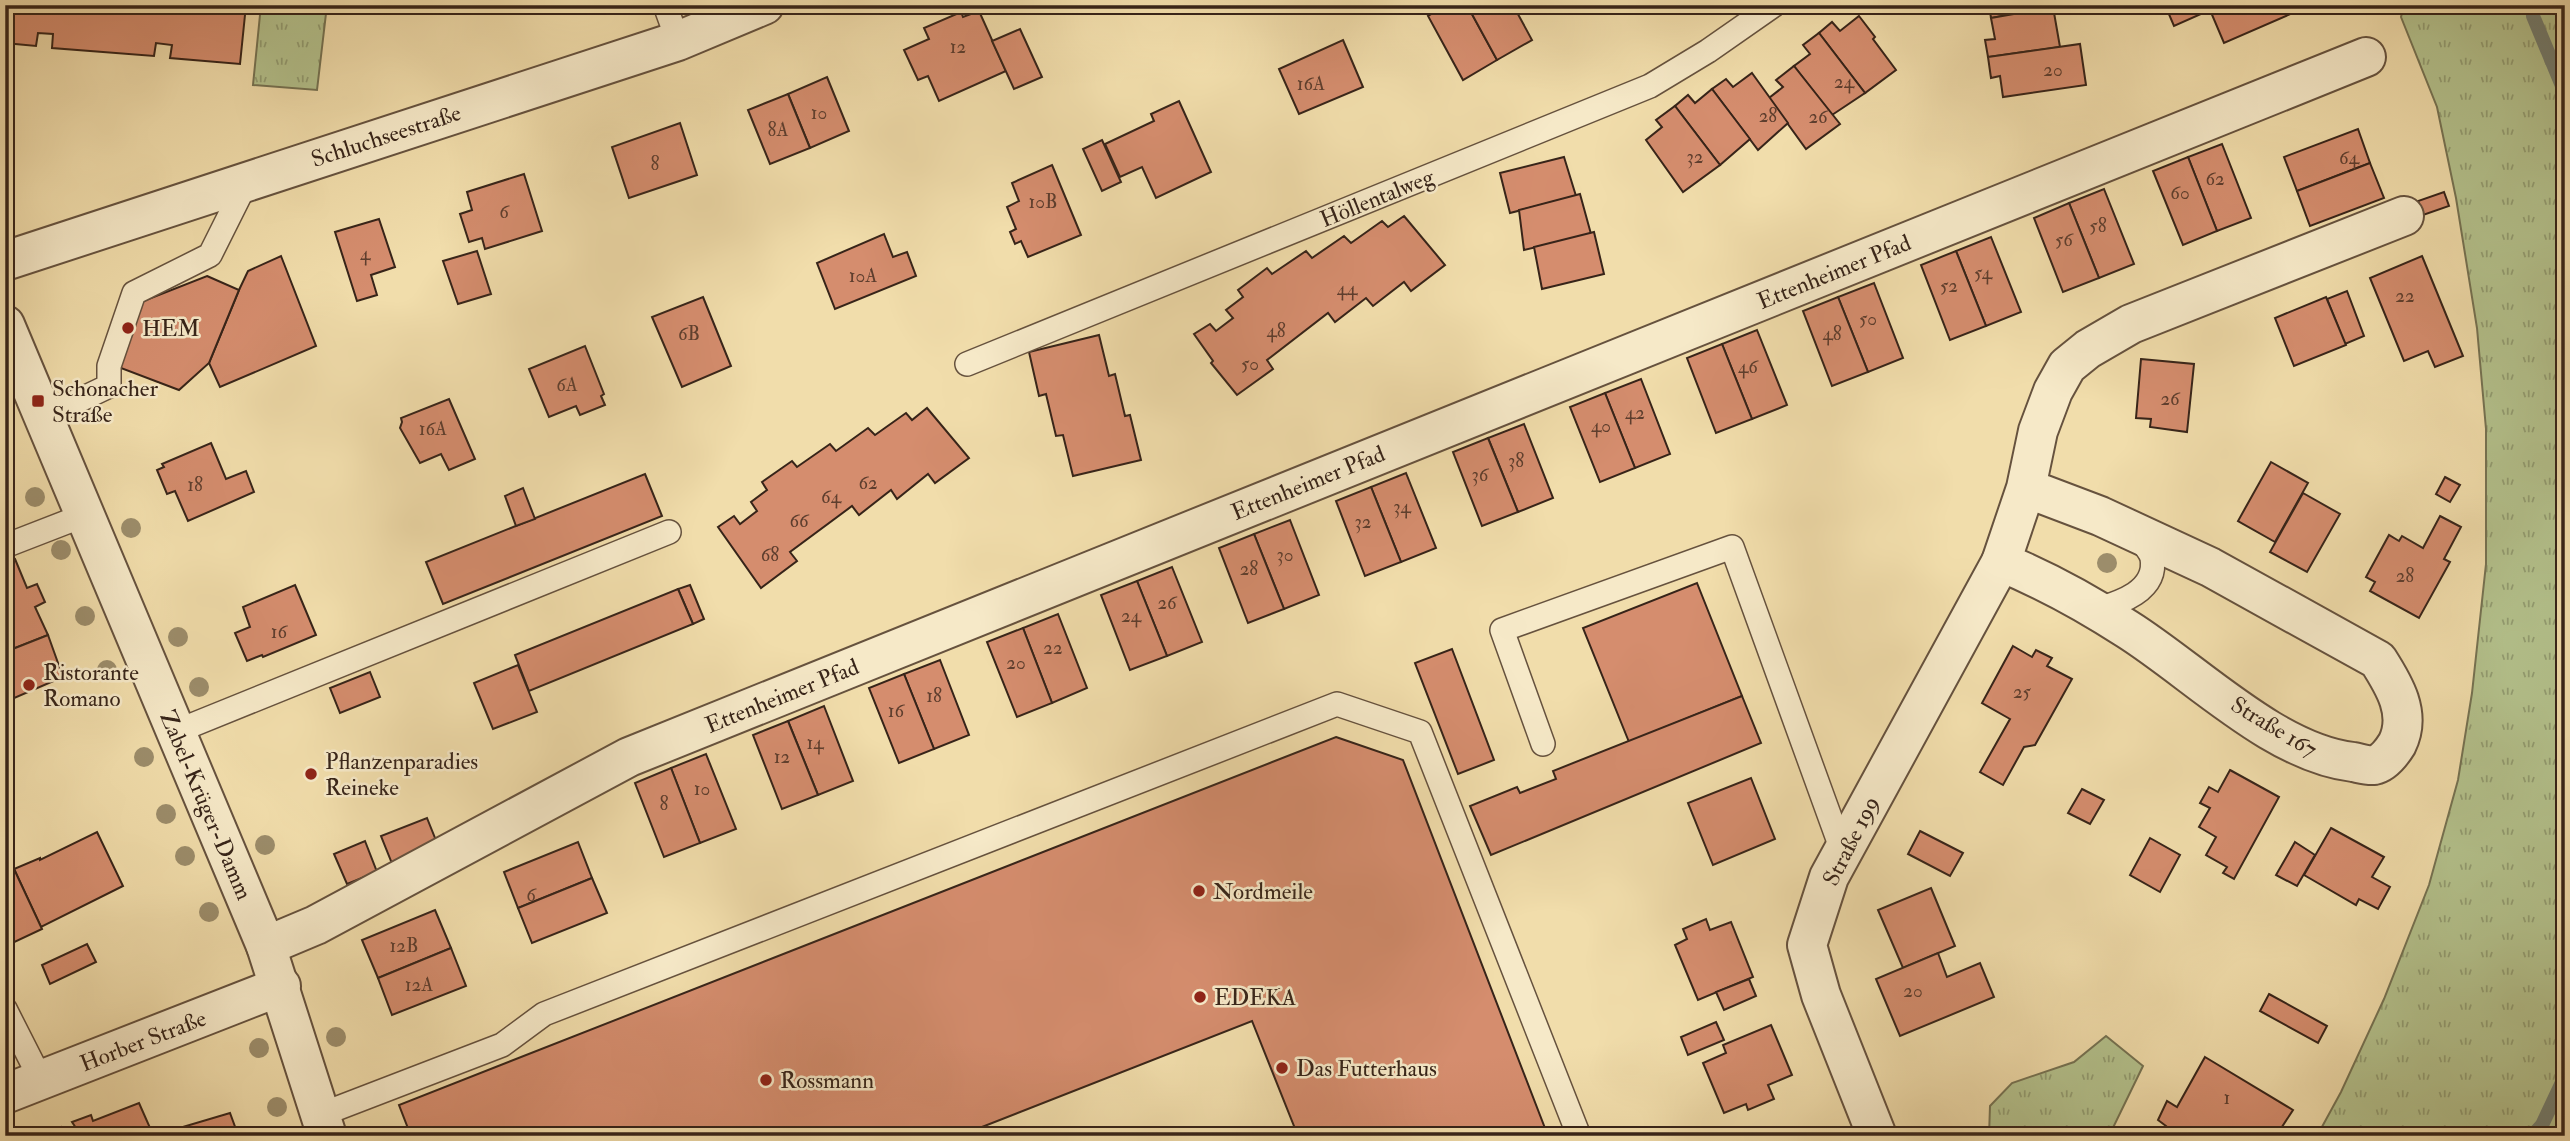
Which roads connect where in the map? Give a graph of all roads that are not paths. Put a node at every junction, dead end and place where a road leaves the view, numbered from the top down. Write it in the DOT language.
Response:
graph roads {
  1 [pos="665,5"];
  2 [pos="764,5"];
  3 [pos="1774,5"];
  4 [pos="678,41"];
  5 [pos="2366,57"];
  6 [pos="247,181"];
  7 [pos="2404,216"];
  8 [pos="5,261"];
  9 [pos="5,325"];
  10 [pos="967,364"];
  11 [pos="44,417"];
  12 [pos="2026,488"];
  13 [pos="85,515"];
  14 [pos="669,531"];
  15 [pos="2134,532"];
  16 [pos="5,546"];
  17 [pos="2001,562"];
  18 [pos="2096,610"];
  19 [pos="175,732"];
  20 [pos="1543,744"];
  21 [pos="1843,853"];
  22 [pos="265,946"];
  23 [pos="281,986"];
  24 [pos="5,1009"];
  25 [pos="41,1080"];
  26 [pos="5,1094"];
  27 [pos="324,1126"];
  28 [pos="1579,1136"];
  29 [pos="1877,1136"];
  1 -- 4 [label="lane"];
  2 -- 4 [label="street, Schluchseestraße"];
  3 -- 10 [label="lane, Höllentalweg"];
  4 -- 6 [label="street, Schluchseestraße"];
  5 -- 22 [label="street, Ettenheimer Pfad"];
  6 -- 8 [label="street, Schluchseestraße"];
  6 -- 11 [label="lane"];
  7 -- 12 [label="street"];
  9 -- 11 [label="street, Zabel-Krüger-Damm"];
  11 -- 13 [label="street, Zabel-Krüger-Damm"];
  12 -- 15 [label="street, Straße 167"];
  12 -- 17 [label="street"];
  13 -- 16 [label="lane"];
  13 -- 19 [label="street, Zabel-Krüger-Damm"];
  14 -- 19 [label="lane"];
  15 -- 18 [label="lane"];
  15 -- 18 [label="street, Straße 167"];
  17 -- 18 [label="street, Straße 167"];
  17 -- 21 [label="street, Straße 199"];
  19 -- 22 [label="street, Zabel-Krüger-Damm"];
  20 -- 21 [label="lane"];
  21 -- 29 [label="street, Straße 199"];
  22 -- 23 [label="street, Zabel-Krüger-Damm"];
  23 -- 25 [label="street, Horber Straße"];
  23 -- 27 [label="street, Zabel-Krüger-Damm"];
  24 -- 25 [label="lane"];
  25 -- 26 [label="street, Horber Straße"];
  27 -- 28 [label="lane"];
}
